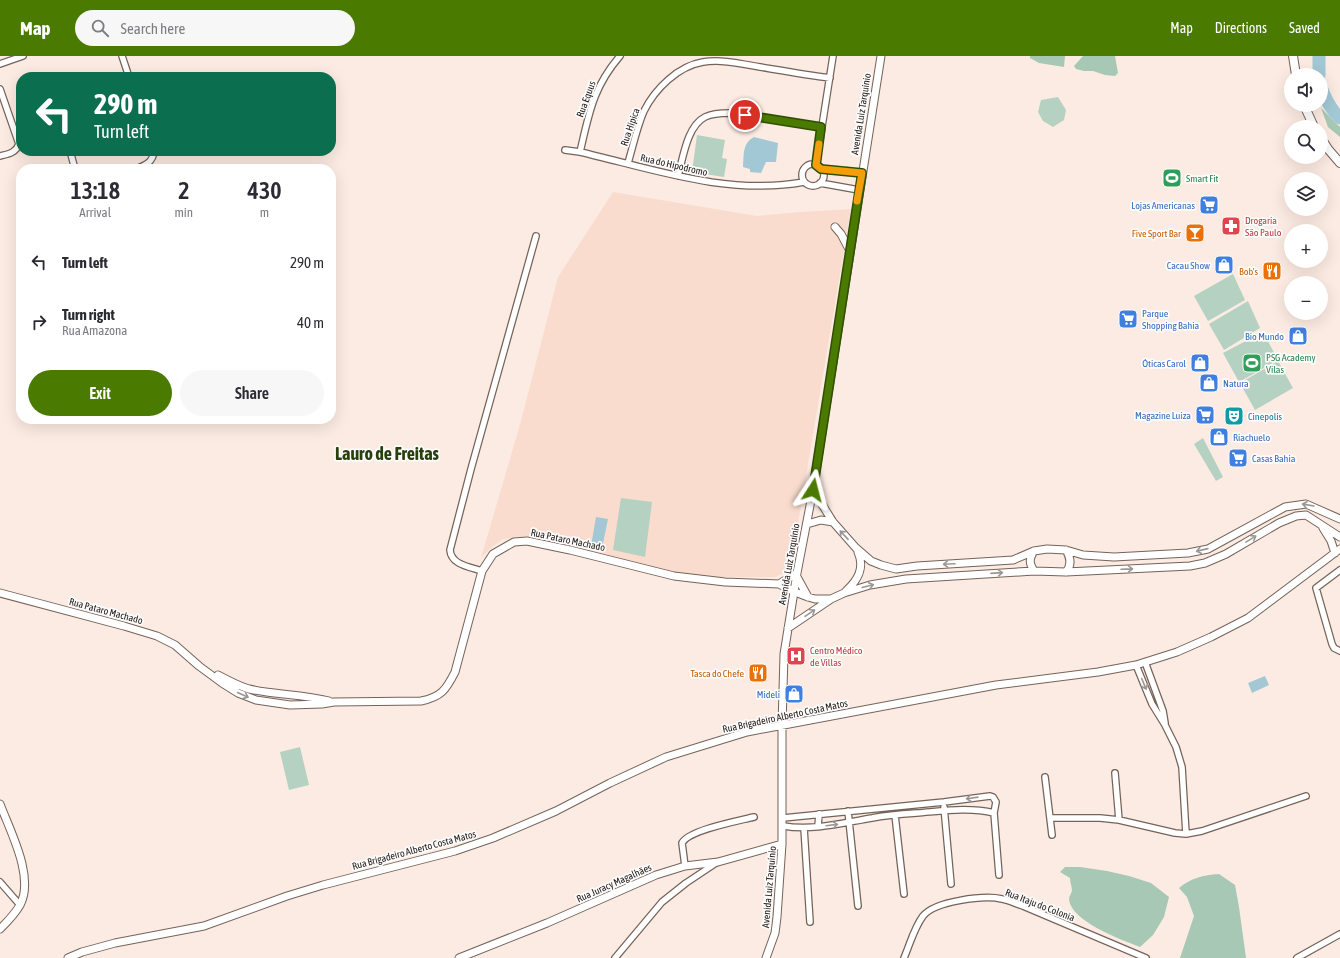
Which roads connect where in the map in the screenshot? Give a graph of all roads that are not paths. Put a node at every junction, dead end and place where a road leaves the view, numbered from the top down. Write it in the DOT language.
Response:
graph roads {
  1 [pos="23,56"];
  2 [pos="122,56"];
  3 [pos="620,56"];
  4 [pos="833,56"];
  5 [pos="881,56"];
  6 [pos="1293,56"];
  7 [pos="0,64"];
  8 [pos="1295,68"];
  9 [pos="127,72"];
  10 [pos="830,78"];
  11 [pos="0,89"];
  12 [pos="821,127"];
  13 [pos="16,135"];
  14 [pos="1328,149"];
  15 [pos="16,150"];
  16 [pos="565,150"];
  17 [pos="580,152"];
  18 [pos="0,156"];
  19 [pos="628,163"];
  20 [pos="1340,163"];
  21 [pos="816,165"];
  22 [pos="821,169"];
  23 [pos="862,173"];
  24 [pos="678,176"];
  25 [pos="804,182"];
  26 [pos="820,183"];
  27 [pos="859,190"];
  28 [pos="835,227"];
  29 [pos="536,236"];
  30 [pos="850,251"];
  31 [pos="813,490"];
  32 [pos="1340,519"];
  33 [pos="832,522"];
  34 [pos="807,524"];
  35 [pos="1322,527"];
  36 [pos="1340,537"];
  37 [pos="856,548"];
  38 [pos="1066,550"];
  39 [pos="1034,551"];
  40 [pos="1337,551"];
  41 [pos="1340,570"];
  42 [pos="482,571"];
  43 [pos="1034,571"];
  44 [pos="1066,572"];
  45 [pos="797,575"];
  46 [pos="779,584"];
  47 [pos="795,592"];
  48 [pos="0,593"];
  49 [pos="844,593"];
  50 [pos="808,596"];
  51 [pos="832,599"];
  52 [pos="788,628"];
  53 [pos="1340,651"];
  54 [pos="1145,662"];
  55 [pos="1136,665"];
  56 [pos="199,666"];
  57 [pos="263,692"];
  58 [pos="283,694"];
  59 [pos="256,700"];
  60 [pos="334,702"];
  61 [pos="277,704"];
  62 [pos="1165,725"];
  63 [pos="782,726"];
  64 [pos="1115,773"];
  65 [pos="1045,776"];
  66 [pos="1306,796"];
  67 [pos="944,802"];
  68 [pos="0,804"];
  69 [pos="871,809"];
  70 [pos="944,810"];
  71 [pos="848,811"];
  72 [pos="994,813"];
  73 [pos="819,814"];
  74 [pos="895,815"];
  75 [pos="754,818"];
  76 [pos="783,818"];
  77 [pos="873,818"];
  78 [pos="1051,818"];
  79 [pos="1119,820"];
  80 [pos="848,822"];
  81 [pos="783,826"];
  82 [pos="818,826"];
  83 [pos="804,828"];
  84 [pos="1186,834"];
  85 [pos="1052,835"];
  86 [pos="782,844"];
  87 [pos="718,862"];
  88 [pos="685,866"];
  89 [pos="999,875"];
  90 [pos="0,882"];
  91 [pos="951,884"];
  92 [pos="904,894"];
  93 [pos="20,904"];
  94 [pos="858,906"];
  95 [pos="810,922"];
  96 [pos="0,929"];
  97 [pos="1340,934"];
  98 [pos="68,958"];
  99 [pos="459,958"];
  100 [pos="615,958"];
  101 [pos="766,958"];
  102 [pos="904,958"];
  103 [pos="1146,958"];
  104 [pos="1296,958"];
  1 -- 7 [label="street"];
  2 -- 9 [label="street"];
  3 -- 17 [label="street, Rua Equus"];
  4 -- 10 [label="street"];
  5 -- 23 [label="street, Avenida Luiz Tarquínio"];
  6 -- 8 [label="main road"];
  10 -- 12 [label="street"];
  10 -- 19 [label="street, Rua Hipica"];
  11 -- 13 [label="street"];
  12 -- 21 [label="street"];
  12 -- 24 [label="street"];
  14 -- 20 [label="main road"];
  15 -- 18 [label="street"];
  16 -- 17 [label="street, Rua do Hipodromo"];
  17 -- 19 [label="street, Rua do Hipodromo"];
  19 -- 24 [label="street, Rua do Hipodromo"];
  21 -- 22 [label="street"];
  21 -- 25 [label="street"];
  22 -- 23 [label="street"];
  22 -- 26 [label="street"];
  23 -- 27 [label="street, Avenida Luiz Tarquínio"];
  24 -- 25 [label="street, Rua do Hipodromo"];
  25 -- 26 [label="street"];
  26 -- 27 [label="street"];
  27 -- 30 [label="street, Avenida Luiz Tarquínio"];
  28 -- 30 [label="street"];
  29 -- 42 [label="street"];
  30 -- 31 [label="street, Avenida Luiz Tarquínio"];
  31 -- 33 [label="street"];
  31 -- 34 [label="street, Avenida Luiz Tarquínio"];
  32 -- 38 [label="street, one-way"];
  33 -- 34 [label="street"];
  37 -- 33 [label="street, one-way"];
  34 -- 45 [label="street, Avenida Luiz Tarquínio"];
  35 -- 36 [label="street"];
  35 -- 40 [label="street"];
  44 -- 35 [label="street, one-way"];
  39 -- 37 [label="street, one-way"];
  37 -- 49 [label="street"];
  38 -- 39 [label="street"];
  38 -- 44 [label="street"];
  39 -- 43 [label="street"];
  40 -- 54 [label="street, Rua Brigadeiro Alberto Costa Matos"];
  41 -- 53 [label="street"];
  42 -- 46 [label="street, Rua Pataro Machado"];
  42 -- 60 [label="street, Rua Pataro Machado"];
  43 -- 44 [label="street"];
  49 -- 43 [label="street, one-way"];
  45 -- 46 [label="street"];
  45 -- 47 [label="street, Avenida Luiz Tarquínio"];
  45 -- 50 [label="street"];
  46 -- 47 [label="street, Rua Pataro Machado"];
  47 -- 50 [label="street, Rua Pataro Machado"];
  47 -- 52 [label="street, Avenida Luiz Tarquínio"];
  48 -- 56 [label="street, Rua Pataro Machado"];
  49 -- 51 [label="street"];
  50 -- 51 [label="street"];
  52 -- 51 [label="street, one-way"];
  52 -- 63 [label="street, Avenida Luiz Tarquínio"];
  54 -- 55 [label="street, Rua Brigadeiro Alberto Costa Matos"];
  54 -- 62 [label="street"];
  55 -- 62 [label="street, one-way"];
  55 -- 63 [label="street, Rua Brigadeiro Alberto Costa Matos"];
  56 -- 57 [label="street, Rua Pataro Machado"];
  56 -- 59 [label="street, Rua Pataro Machado, one-way"];
  57 -- 58 [label="street, Rua Pataro Machado"];
  57 -- 59 [label="street"];
  58 -- 60 [label="street, Rua Pataro Machado"];
  58 -- 61 [label="street"];
  59 -- 61 [label="street, Rua Pataro Machado"];
  60 -- 61 [label="street, Rua Pataro Machado"];
  62 -- 84 [label="street"];
  63 -- 76 [label="street, Avenida Luiz Tarquínio"];
  63 -- 98 [label="street, Rua Brigadeiro Alberto Costa Matos"];
  64 -- 79 [label="street"];
  65 -- 78 [label="street"];
  66 -- 84 [label="street"];
  67 -- 69 [label="street"];
  67 -- 70 [label="street"];
  72 -- 67 [label="street, one-way"];
  68 -- 93 [label="street"];
  69 -- 71 [label="street"];
  69 -- 77 [label="street"];
  70 -- 72 [label="street"];
  70 -- 74 [label="street"];
  70 -- 91 [label="street"];
  71 -- 73 [label="street"];
  71 -- 80 [label="street"];
  72 -- 89 [label="street"];
  73 -- 76 [label="street"];
  73 -- 82 [label="street"];
  74 -- 77 [label="street"];
  74 -- 92 [label="street"];
  75 -- 88 [label="street"];
  76 -- 81 [label="street, Avenida Luiz Tarquínio"];
  77 -- 80 [label="street"];
  78 -- 79 [label="street"];
  78 -- 85 [label="street"];
  79 -- 84 [label="street"];
  82 -- 80 [label="street, one-way"];
  80 -- 94 [label="street"];
  81 -- 83 [label="street"];
  81 -- 86 [label="street, Avenida Luiz Tarquínio"];
  82 -- 83 [label="street"];
  83 -- 95 [label="street"];
  86 -- 87 [label="street, Rua Juracy Magalhães"];
  86 -- 101 [label="street, Avenida Luiz Tarquínio"];
  87 -- 88 [label="street, Rua Juracy Magalhães"];
  87 -- 100 [label="street"];
  88 -- 99 [label="street, Rua Juracy Magalhães"];
  90 -- 93 [label="street"];
  93 -- 96 [label="street"];
  97 -- 104 [label="street"];
  102 -- 103 [label="street, Rua Itaju do Colonia"];
}
